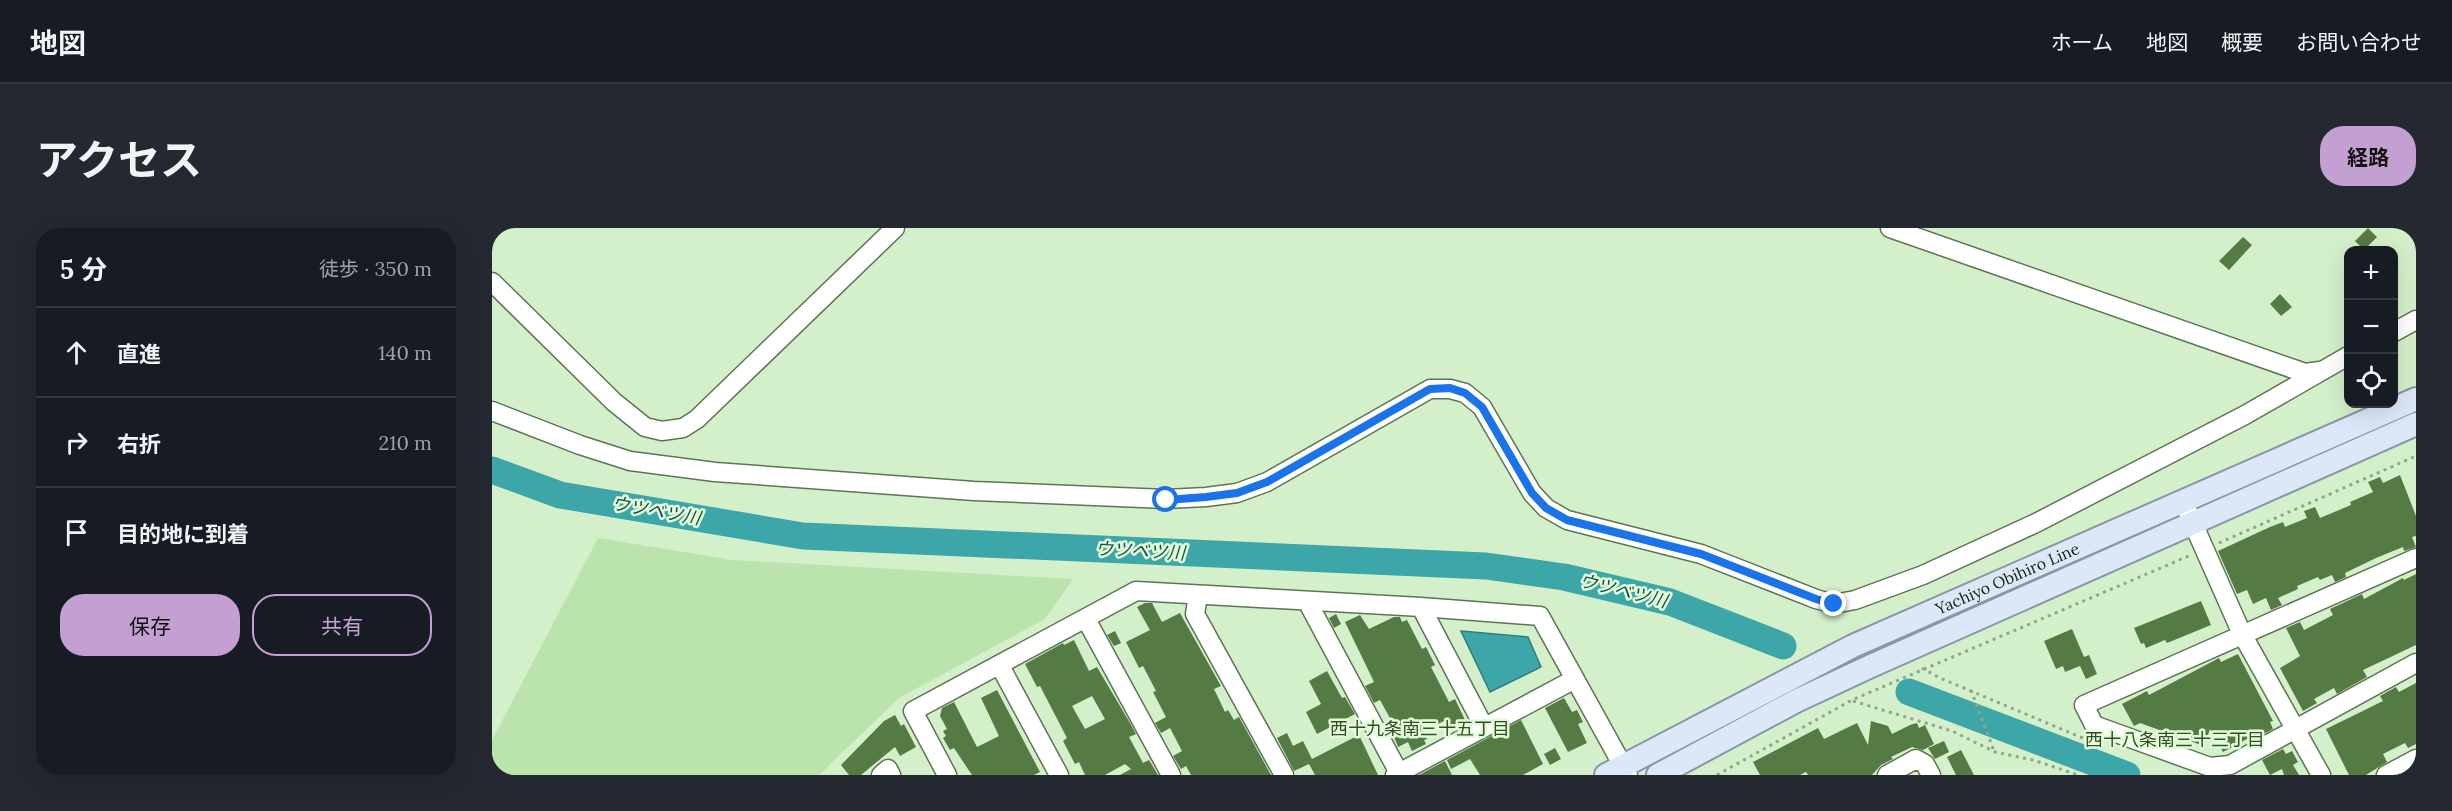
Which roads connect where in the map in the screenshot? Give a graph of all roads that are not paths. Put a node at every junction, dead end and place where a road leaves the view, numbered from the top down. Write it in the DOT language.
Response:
graph roads {
  1 [pos="895,228"];
  2 [pos="1890,228"];
  3 [pos="492,282"];
  4 [pos="2416,320"];
  5 [pos="2398,330"];
  6 [pos="2344,359"];
  7 [pos="2324,370"];
  8 [pos="2416,399"];
  9 [pos="492,411"];
  10 [pos="2416,424"];
  11 [pos="2183,500"];
  12 [pos="2193,522"];
  13 [pos="2416,558"];
  14 [pos="1198,595"];
  15 [pos="1307,601"];
  16 [pos="1420,607"];
  17 [pos="1086,619"];
  18 [pos="2242,634"];
  19 [pos="2416,663"];
  20 [pos="1000,666"];
  21 [pos="1575,679"];
  22 [pos="1484,727"];
  23 [pos="2295,730"];
  24 [pos="2416,759"];
  25 [pos="1619,772"];
  26 [pos="1397,774"];
  27 [pos="881,775"];
  28 [pos="891,775"];
  29 [pos="947,775"];
  30 [pos="1059,775"];
  31 [pos="1171,775"];
  32 [pos="1284,775"];
  33 [pos="1658,775"];
  34 [pos="1887,775"];
  35 [pos="1930,775"];
  36 [pos="2321,775"];
  37 [pos="2386,775"];
  1 -- 3 [label="street"];
  2 -- 7 [label="street"];
  4 -- 5 [label="street"];
  6 -- 7 [label="street"];
  7 -- 9 [label="street"];
  8 -- 11 [label="main road, Yachiyo Obihiro Line"];
  10 -- 12 [label="main road, Yachiyo Obihiro Line"];
  11 -- 12 [label="street"];
  11 -- 25 [label="main road, Yachiyo Obihiro Line"];
  12 -- 18 [label="street"];
  12 -- 33 [label="main road, Yachiyo Obihiro Line"];
  13 -- 18 [label="street"];
  14 -- 15 [label="street"];
  14 -- 17 [label="street"];
  14 -- 32 [label="street"];
  15 -- 16 [label="street"];
  15 -- 26 [label="street"];
  16 -- 21 [label="street"];
  16 -- 22 [label="street"];
  17 -- 20 [label="street"];
  17 -- 31 [label="street"];
  18 -- 23 [label="street"];
  18 -- 23 [label="street"];
  19 -- 23 [label="street"];
  20 -- 29 [label="street"];
  20 -- 30 [label="street"];
  21 -- 22 [label="street"];
  21 -- 25 [label="street"];
  22 -- 26 [label="street"];
  23 -- 36 [label="street"];
  24 -- 37 [label="street"];
  27 -- 28 [label="street"];
  34 -- 35 [label="street"];
}
